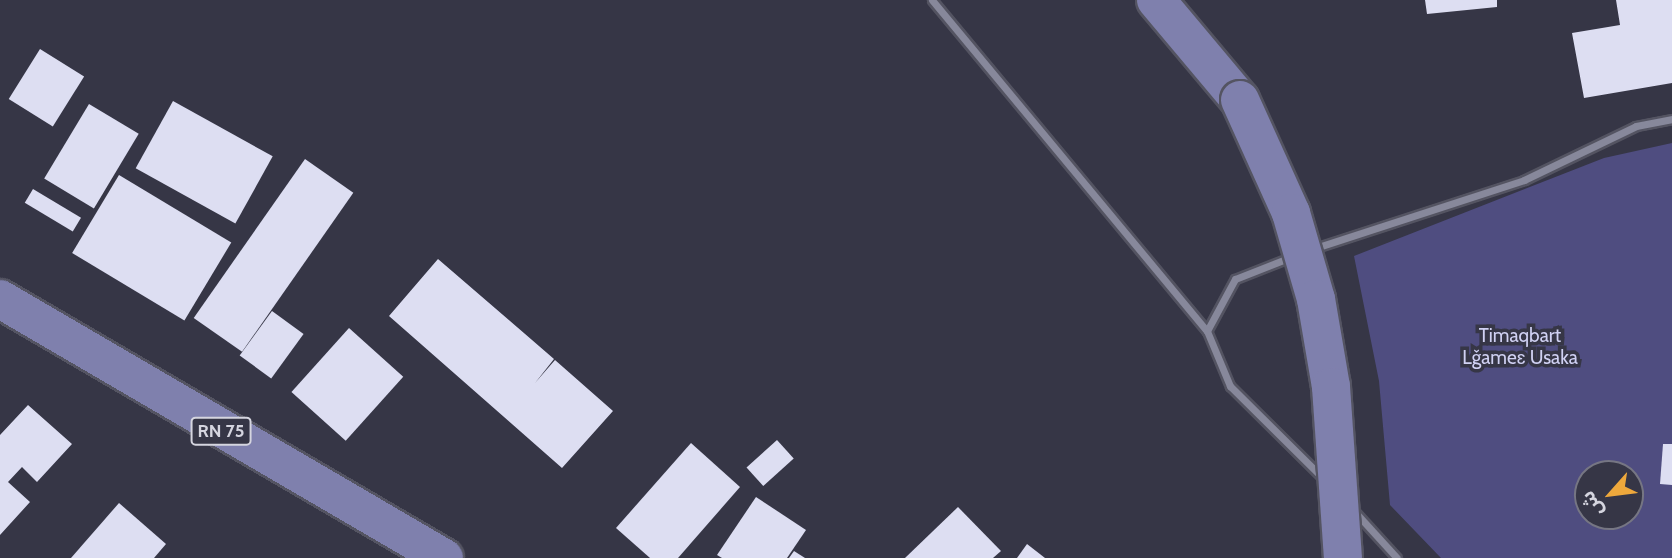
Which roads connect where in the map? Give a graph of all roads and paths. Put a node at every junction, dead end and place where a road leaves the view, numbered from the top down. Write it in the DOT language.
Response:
graph roads {
  1 [pos="932,0"];
  2 [pos="1156,0"];
  3 [pos="1672,118"];
  4 [pos="0,299"];
  5 [pos="1207,331"];
  6 [pos="444,558"];
  7 [pos="1343,558"];
  8 [pos="1397,558"];
  1 -- 5 [label="street"];
  2 -- 7 [label="main road, bridge"];
  3 -- 5 [label="street"];
  4 -- 6 [label="main road, RN 75"];
  5 -- 8 [label="street"];
}
